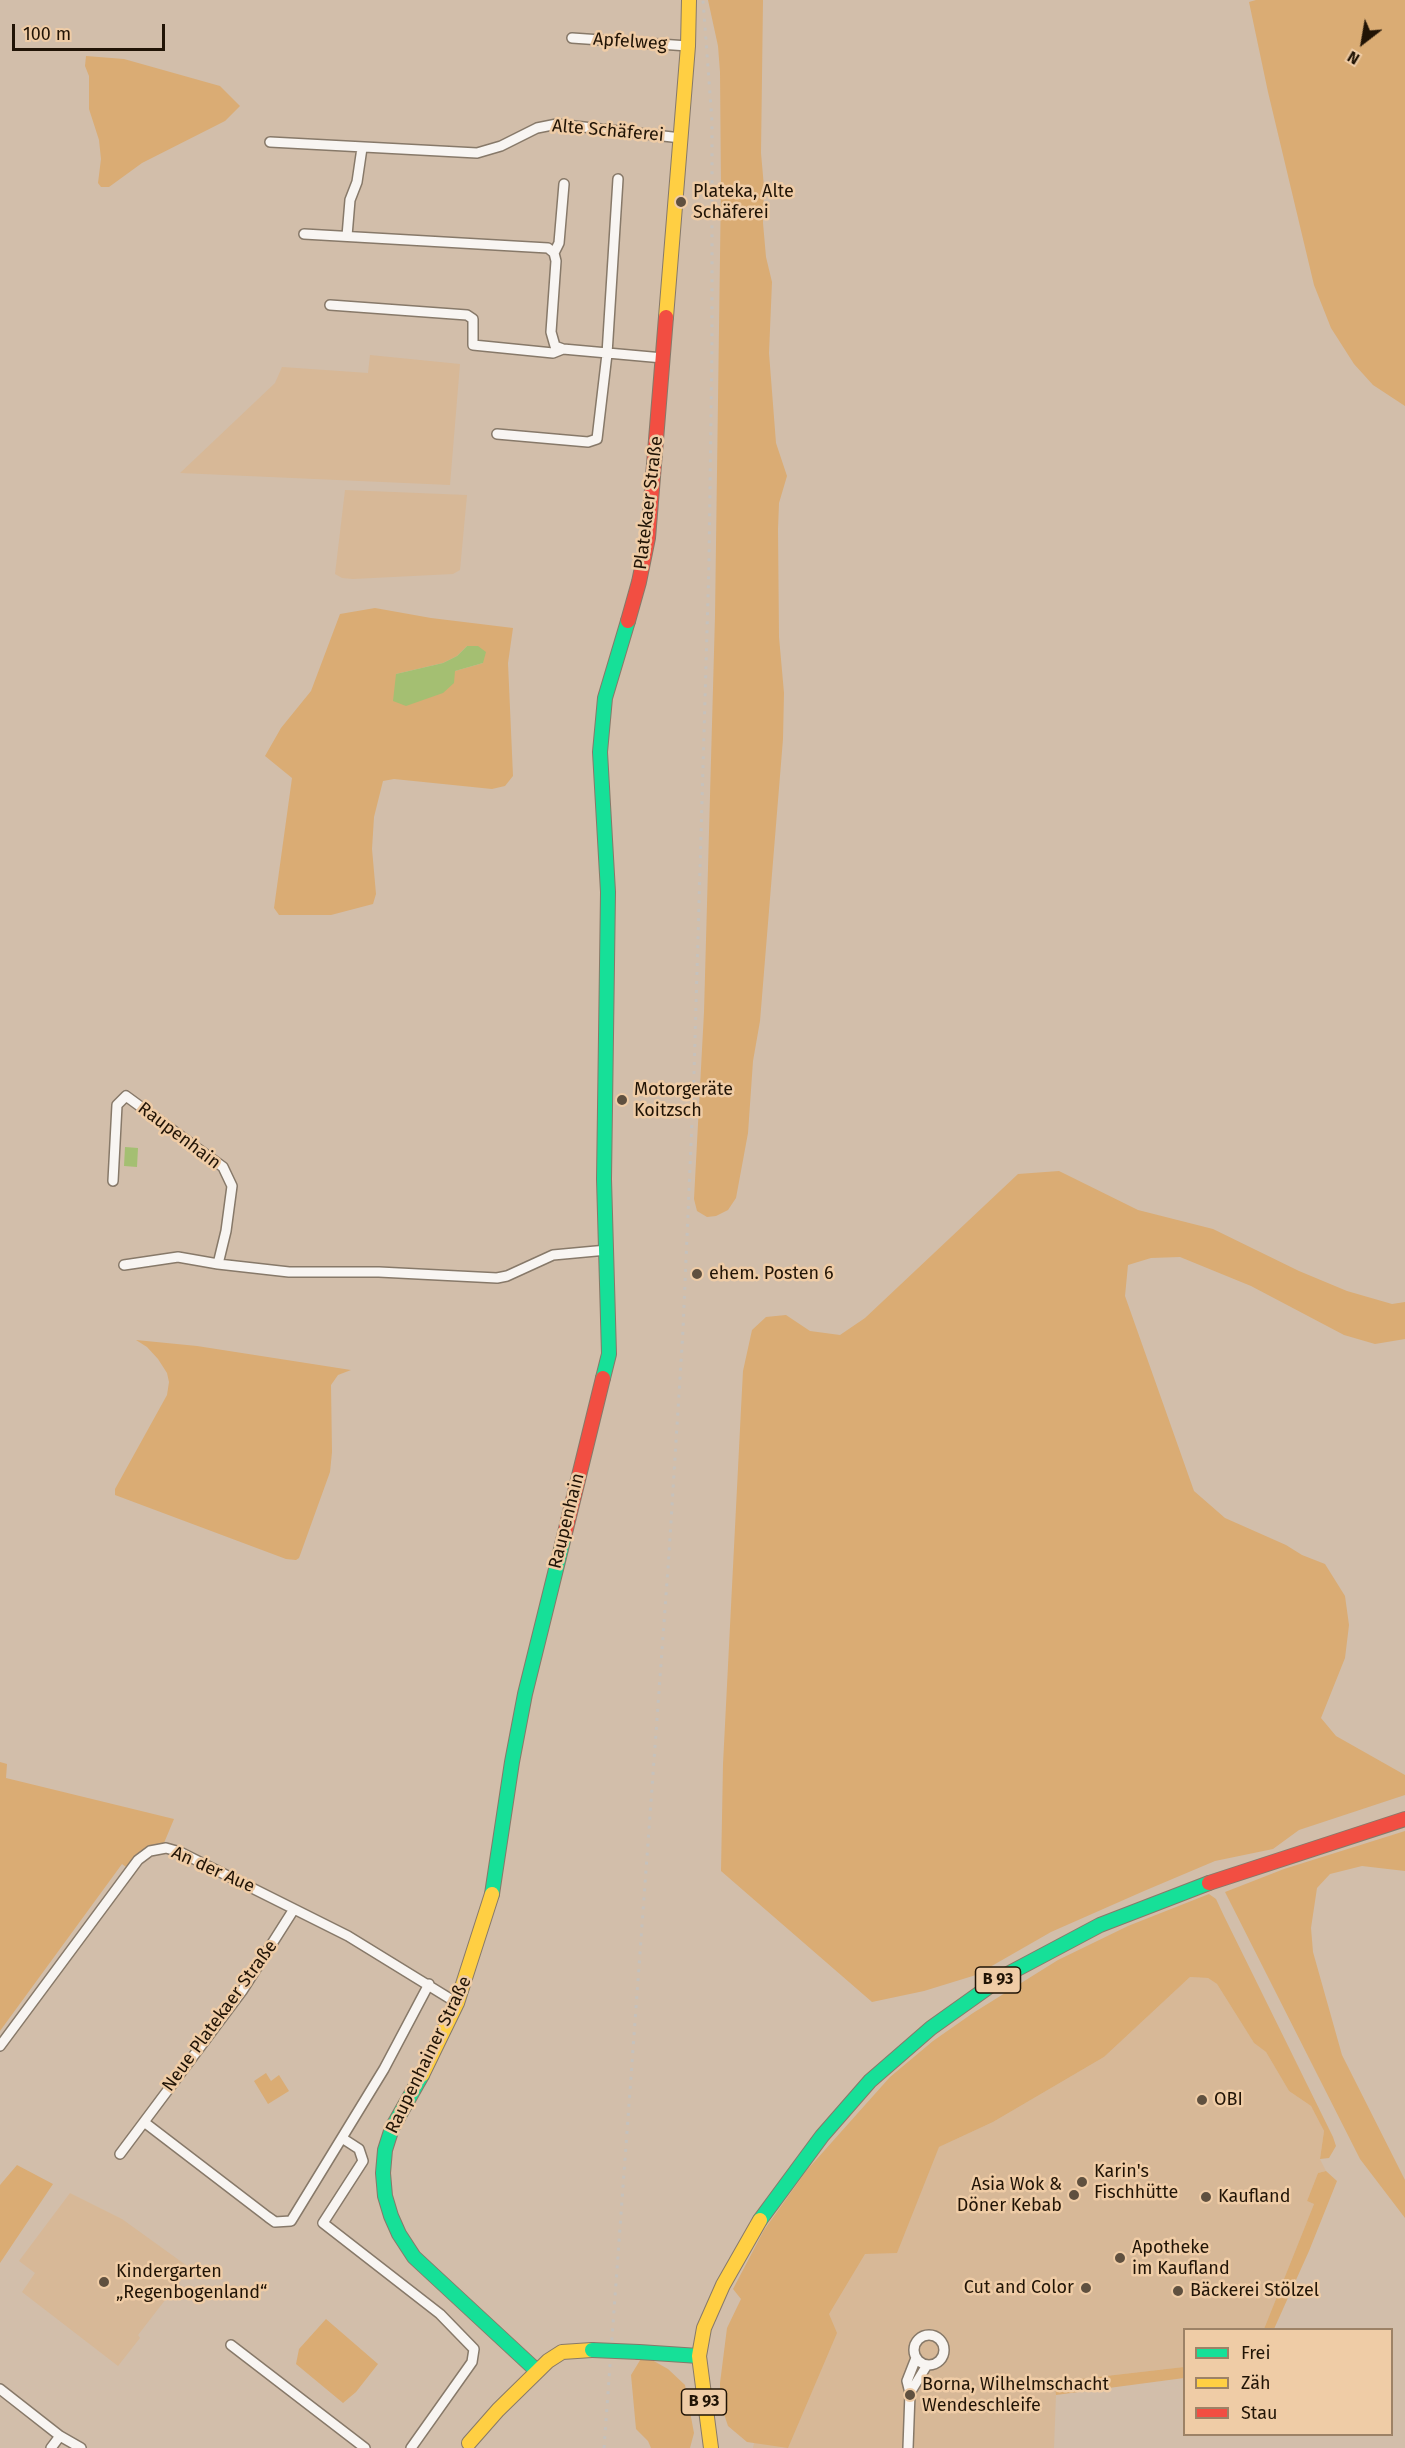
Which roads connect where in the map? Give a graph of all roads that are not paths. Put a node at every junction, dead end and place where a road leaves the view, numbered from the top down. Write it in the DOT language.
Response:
graph roads {
  1 [pos="689,0"];
  2 [pos="572,38"];
  3 [pos="688,46"];
  4 [pos="681,138"];
  5 [pos="270,142"];
  6 [pos="362,148"];
  7 [pos="618,179"];
  8 [pos="564,184"];
  9 [pos="304,234"];
  10 [pos="347,236"];
  11 [pos="554,252"];
  12 [pos="330,305"];
  13 [pos="563,349"];
  14 [pos="607,354"];
  15 [pos="663,358"];
  16 [pos="496,434"];
  17 [pos="605,1039"];
  18 [pos="113,1181"];
  19 [pos="607,1250"];
  20 [pos="218,1264"];
  21 [pos="124,1265"];
  22 [pos="508,1790"];
  23 [pos="1405,1819"];
  24 [pos="294,1909"];
  25 [pos="429,1984"];
  26 [pos="458,2003"];
  27 [pos="0,2046"];
  28 [pos="144,2122"];
  29 [pos="342,2138"];
  30 [pos="120,2154"];
  31 [pos="231,2345"];
  32 [pos="699,2356"];
  33 [pos="916,2358"];
  34 [pos="927,2365"];
  35 [pos="537,2371"];
  36 [pos="0,2389"];
  37 [pos="910,2393"];
  38 [pos="60,2436"];
  39 [pos="468,2446"];
  40 [pos="51,2448"];
  41 [pos="81,2448"];
  42 [pos="365,2448"];
  43 [pos="411,2448"];
  44 [pos="711,2448"];
  45 [pos="908,2448"];
  1 -- 3 [label="street, Platekaer Straße"];
  2 -- 3 [label="street, Apfelweg"];
  3 -- 4 [label="street, Platekaer Straße"];
  4 -- 6 [label="street, Alte Schäferei"];
  4 -- 15 [label="street, Platekaer Straße"];
  5 -- 6 [label="street, Alte Schäferei"];
  6 -- 10 [label="street"];
  7 -- 14 [label="street"];
  8 -- 11 [label="street"];
  9 -- 10 [label="street"];
  10 -- 11 [label="street"];
  11 -- 13 [label="street"];
  12 -- 13 [label="street"];
  13 -- 14 [label="street"];
  14 -- 15 [label="street"];
  14 -- 16 [label="street"];
  15 -- 17 [label="street, Platekaer Straße"];
  17 -- 19 [label="street, Raupenhain"];
  18 -- 20 [label="street, Raupenhain"];
  19 -- 20 [label="street"];
  19 -- 22 [label="street, Raupenhain"];
  20 -- 21 [label="street"];
  22 -- 26 [label="street, Raupenhainer Straße"];
  23 -- 32 [label="street, B 93"];
  24 -- 25 [label="street, An der Aue"];
  24 -- 27 [label="street, An der Aue"];
  24 -- 28 [label="street, Neue Platekaer Straße"];
  25 -- 26 [label="street, An der Aue"];
  25 -- 29 [label="street, Raupenhainer Straße"];
  26 -- 35 [label="street, Raupenhainer Straße"];
  28 -- 29 [label="street, Raupenhainer Straße"];
  28 -- 30 [label="street, Neue Platekaer Straße"];
  29 -- 43 [label="street"];
  31 -- 42 [label="street"];
  32 -- 35 [label="street, bridge"];
  32 -- 44 [label="street, B 93"];
  33 -- 34 [label="street"];
  33 -- 34 [label="street"];
  33 -- 37 [label="street"];
  34 -- 37 [label="street"];
  35 -- 39 [label="street"];
  36 -- 38 [label="street"];
  37 -- 45 [label="street"];
  38 -- 40 [label="street"];
  38 -- 41 [label="street"];
}
